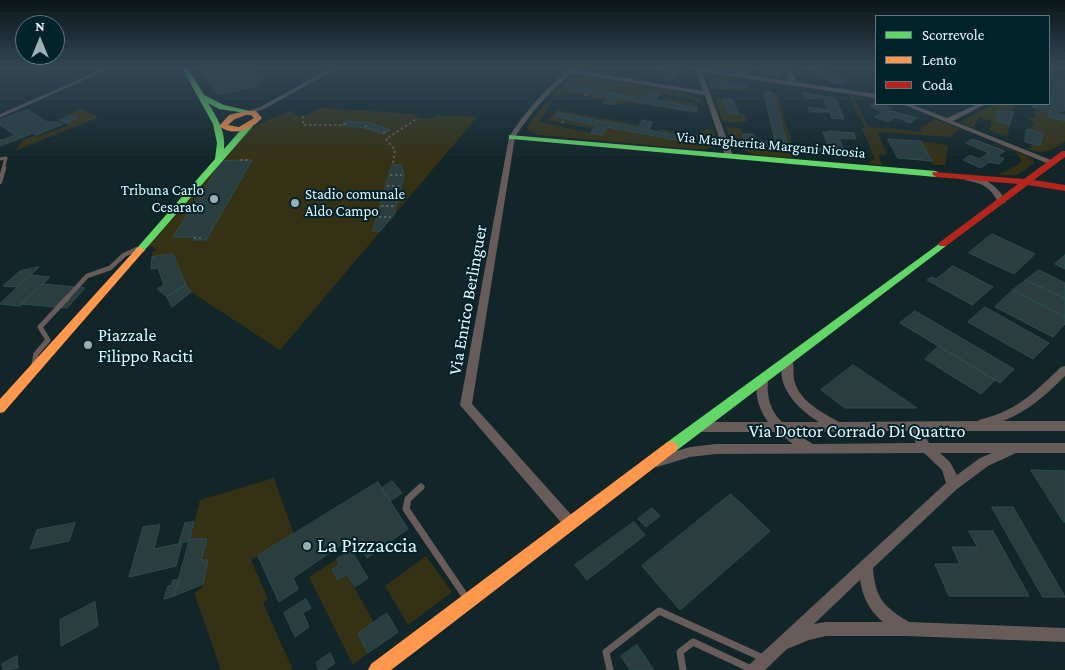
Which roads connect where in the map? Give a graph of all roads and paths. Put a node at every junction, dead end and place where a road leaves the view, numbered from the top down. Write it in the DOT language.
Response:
graph roads {
  1 [pos="38,99"];
  2 [pos="203,99"];
  3 [pos="207,99"];
  4 [pos="278,99"];
  5 [pos="285,99"];
  6 [pos="540,99"];
  7 [pos="709,99"];
  8 [pos="907,105"];
  9 [pos="981,105"];
  10 [pos="251,114"];
  11 [pos="0,116"];
  12 [pos="303,116"];
  13 [pos="418,118"];
  14 [pos="565,119"];
  15 [pos="947,121"];
  16 [pos="346,122"];
  17 [pos="562,123"];
  18 [pos="369,124"];
  19 [pos="249,126"];
  20 [pos="221,127"];
  21 [pos="365,127"];
  22 [pos="388,130"];
  23 [pos="384,133"];
  24 [pos="512,137"];
  25 [pos="1065,153"];
  26 [pos="729,156"];
  27 [pos="0,158"];
  28 [pos="219,159"];
  29 [pos="240,160"];
  30 [pos="249,160"];
  31 [pos="1052,162"];
  32 [pos="393,163"];
  33 [pos="390,175"];
  34 [pos="402,175"];
  35 [pos="958,176"];
  36 [pos="0,182"];
  37 [pos="1027,182"];
  38 [pos="387,186"];
  39 [pos="400,186"];
  40 [pos="1065,188"];
  41 [pos="384,196"];
  42 [pos="397,196"];
  43 [pos="1002,201"];
  44 [pos="381,206"];
  45 [pos="395,206"];
  46 [pos="378,217"];
  47 [pos="391,217"];
  48 [pos="194,238"];
  49 [pos="201,238"];
  50 [pos="139,248"];
  51 [pos="788,362"];
  52 [pos="1065,370"];
  53 [pos="32,371"];
  54 [pos="763,380"];
  55 [pos="0,408"];
  56 [pos="1065,426"];
  57 [pos="700,427"];
  58 [pos="779,427"];
  59 [pos="838,427"];
  60 [pos="914,427"];
  61 [pos="970,427"];
  62 [pos="812,448"];
  63 [pos="925,448"];
  64 [pos="1015,448"];
  65 [pos="1065,448"];
  66 [pos="651,464"];
  67 [pos="953,485"];
  68 [pos="421,487"];
  69 [pos="570,523"];
  70 [pos="866,566"];
  71 [pos="470,602"];
  72 [pos="907,629"];
  73 [pos="1065,635"];
  74 [pos="781,645"];
  75 [pos="765,659"];
  76 [pos="377,670"];
  77 [pos="610,670"];
  78 [pos="683,670"];
  79 [pos="753,670"];
  1 -- 11 [label="lane"];
  2 -- 20 [label="street"];
  3 -- 10 [label="street"];
  4 -- 10 [label="street"];
  5 -- 10 [label="street"];
  6 -- 24 [label="street, Via Enrico Berlinguer"];
  7 -- 26 [label="street"];
  8 -- 15 [label="street"];
  9 -- 15 [label="street"];
  10 -- 19 [label="street"];
  10 -- 20 [label="street"];
  12 -- 16 [label="path"];
  13 -- 32 [label="path"];
  14 -- 17 [label="path"];
  15 -- 31 [label="street"];
  18 -- 21 [label="path"];
  19 -- 20 [label="street"];
  19 -- 28 [label="street"];
  20 -- 28 [label="street"];
  22 -- 23 [label="path"];
  24 -- 26 [label="street, Via Margherita Margani Nicosia"];
  24 -- 69 [label="street, Via Enrico Berlinguer"];
  25 -- 31 [label="street"];
  26 -- 35 [label="street, Via Margherita Margani Nicosia"];
  27 -- 36 [label="lane"];
  28 -- 50 [label="street"];
  29 -- 30 [label="path"];
  31 -- 37 [label="street"];
  33 -- 34 [label="path"];
  35 -- 37 [label="street, Via Margherita Margani Nicosia"];
  35 -- 43 [label="street"];
  37 -- 40 [label="street, Via Margherita Margani Nicosia"];
  37 -- 43 [label="street"];
  38 -- 39 [label="path"];
  41 -- 42 [label="path"];
  43 -- 51 [label="street"];
  44 -- 45 [label="path"];
  46 -- 47 [label="path"];
  48 -- 49 [label="path"];
  50 -- 53 [label="street"];
  50 -- 53 [label="lane"];
  51 -- 54 [label="street"];
  51 -- 59 [label="street"];
  52 -- 61 [label="street"];
  53 -- 55 [label="street"];
  54 -- 57 [label="street"];
  54 -- 58 [label="street"];
  56 -- 61 [label="street, Via Dottor Corrado Di Quattro"];
  57 -- 58 [label="street, Via Dottor Corrado Di Quattro"];
  57 -- 66 [label="street"];
  58 -- 59 [label="street, Via Dottor Corrado Di Quattro"];
  58 -- 62 [label="street"];
  59 -- 60 [label="street, Via Dottor Corrado Di Quattro"];
  60 -- 61 [label="street, Via Dottor Corrado Di Quattro"];
  60 -- 63 [label="street"];
  62 -- 63 [label="street, Via Dottor Corrado Di Quattro"];
  62 -- 66 [label="street, Via Dottor Corrado Di Quattro"];
  63 -- 64 [label="street, Via Dottor Corrado Di Quattro"];
  63 -- 67 [label="street"];
  64 -- 65 [label="street, Via Dottor Corrado Di Quattro"];
  64 -- 67 [label="street"];
  66 -- 69 [label="street"];
  67 -- 70 [label="street"];
  68 -- 71 [label="lane"];
  69 -- 71 [label="street"];
  70 -- 72 [label="street"];
  70 -- 74 [label="street"];
  71 -- 76 [label="street"];
  72 -- 73 [label="street"];
  72 -- 74 [label="street"];
  74 -- 75 [label="street"];
  75 -- 77 [label="lane"];
  75 -- 79 [label="street"];
  78 -- 79 [label="lane"];
}
